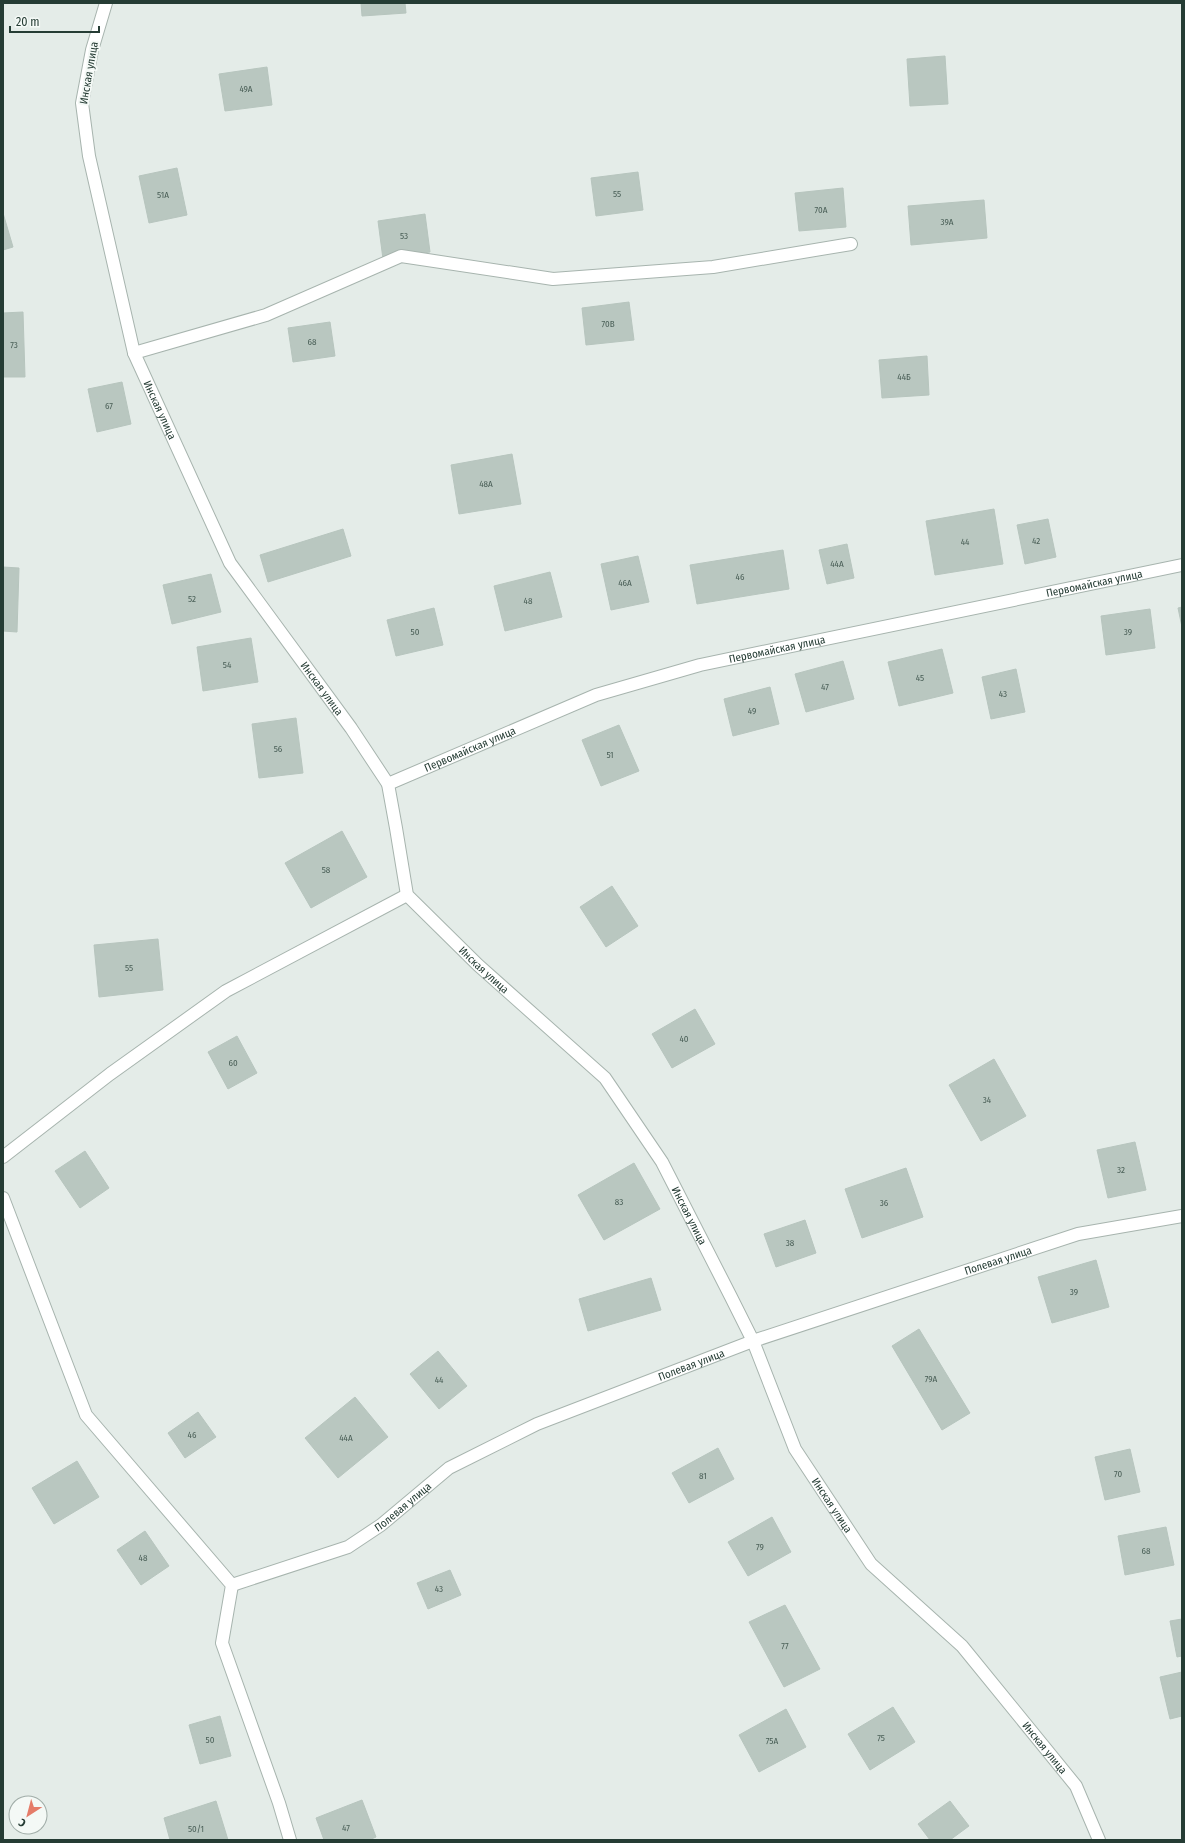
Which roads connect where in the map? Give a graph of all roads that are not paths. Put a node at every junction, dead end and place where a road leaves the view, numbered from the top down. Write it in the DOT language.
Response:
graph roads {
  1 [pos="106,3"];
  2 [pos="851,244"];
  3 [pos="134,352"];
  4 [pos="1182,565"];
  5 [pos="388,784"];
  6 [pos="407,895"];
  7 [pos="3,1157"];
  8 [pos="3,1198"];
  9 [pos="1182,1216"];
  10 [pos="753,1341"];
  11 [pos="232,1585"];
  12 [pos="290,1840"];
  13 [pos="1098,1840"];
  1 -- 3 [label="street, Инская улица"];
  2 -- 3 [label="street"];
  3 -- 5 [label="street, Инская улица"];
  4 -- 5 [label="street, Первомайская улица"];
  5 -- 6 [label="street, Инская улица"];
  6 -- 7 [label="street"];
  6 -- 10 [label="street, Инская улица"];
  8 -- 11 [label="street"];
  9 -- 10 [label="street, Полевая улица"];
  10 -- 11 [label="street, Полевая улица"];
  10 -- 13 [label="street, Инская улица"];
  11 -- 12 [label="street"];
}
